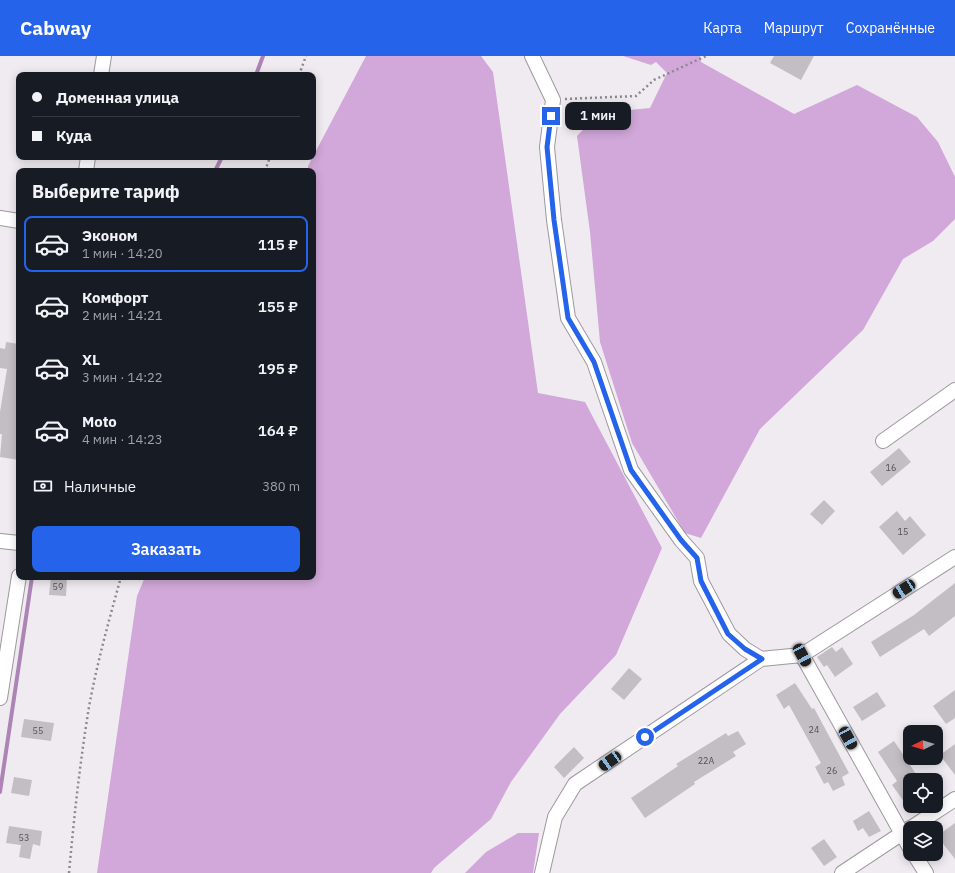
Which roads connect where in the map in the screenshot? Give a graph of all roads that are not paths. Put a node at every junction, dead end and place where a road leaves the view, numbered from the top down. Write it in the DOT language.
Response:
graph roads {
  1 [pos="104,56"];
  2 [pos="532,56"];
  3 [pos="101,72"];
  4 [pos="0,218"];
  5 [pos="16,220"];
  6 [pos="955,390"];
  7 [pos="883,441"];
  8 [pos="0,541"];
  9 [pos="16,544"];
  10 [pos="955,557"];
  11 [pos="18,580"];
  12 [pos="802,655"];
  13 [pos="762,659"];
  14 [pos="0,698"];
  15 [pos="955,799"];
  16 [pos="921,821"];
  17 [pos="903,823"];
  18 [pos="903,833"];
  19 [pos="918,861"];
  20 [pos="542,873"];
  21 [pos="842,873"];
  22 [pos="926,873"];
  1 -- 3 [label="street"];
  2 -- 13 [label="street"];
  4 -- 5 [label="street"];
  6 -- 7 [label="street"];
  8 -- 9 [label="street"];
  10 -- 12 [label="street"];
  11 -- 14 [label="street"];
  12 -- 13 [label="street"];
  12 -- 17 [label="street"];
  13 -- 20 [label="street"];
  15 -- 16 [label="street"];
  18 -- 21 [label="street"];
  19 -- 22 [label="street"];
}
